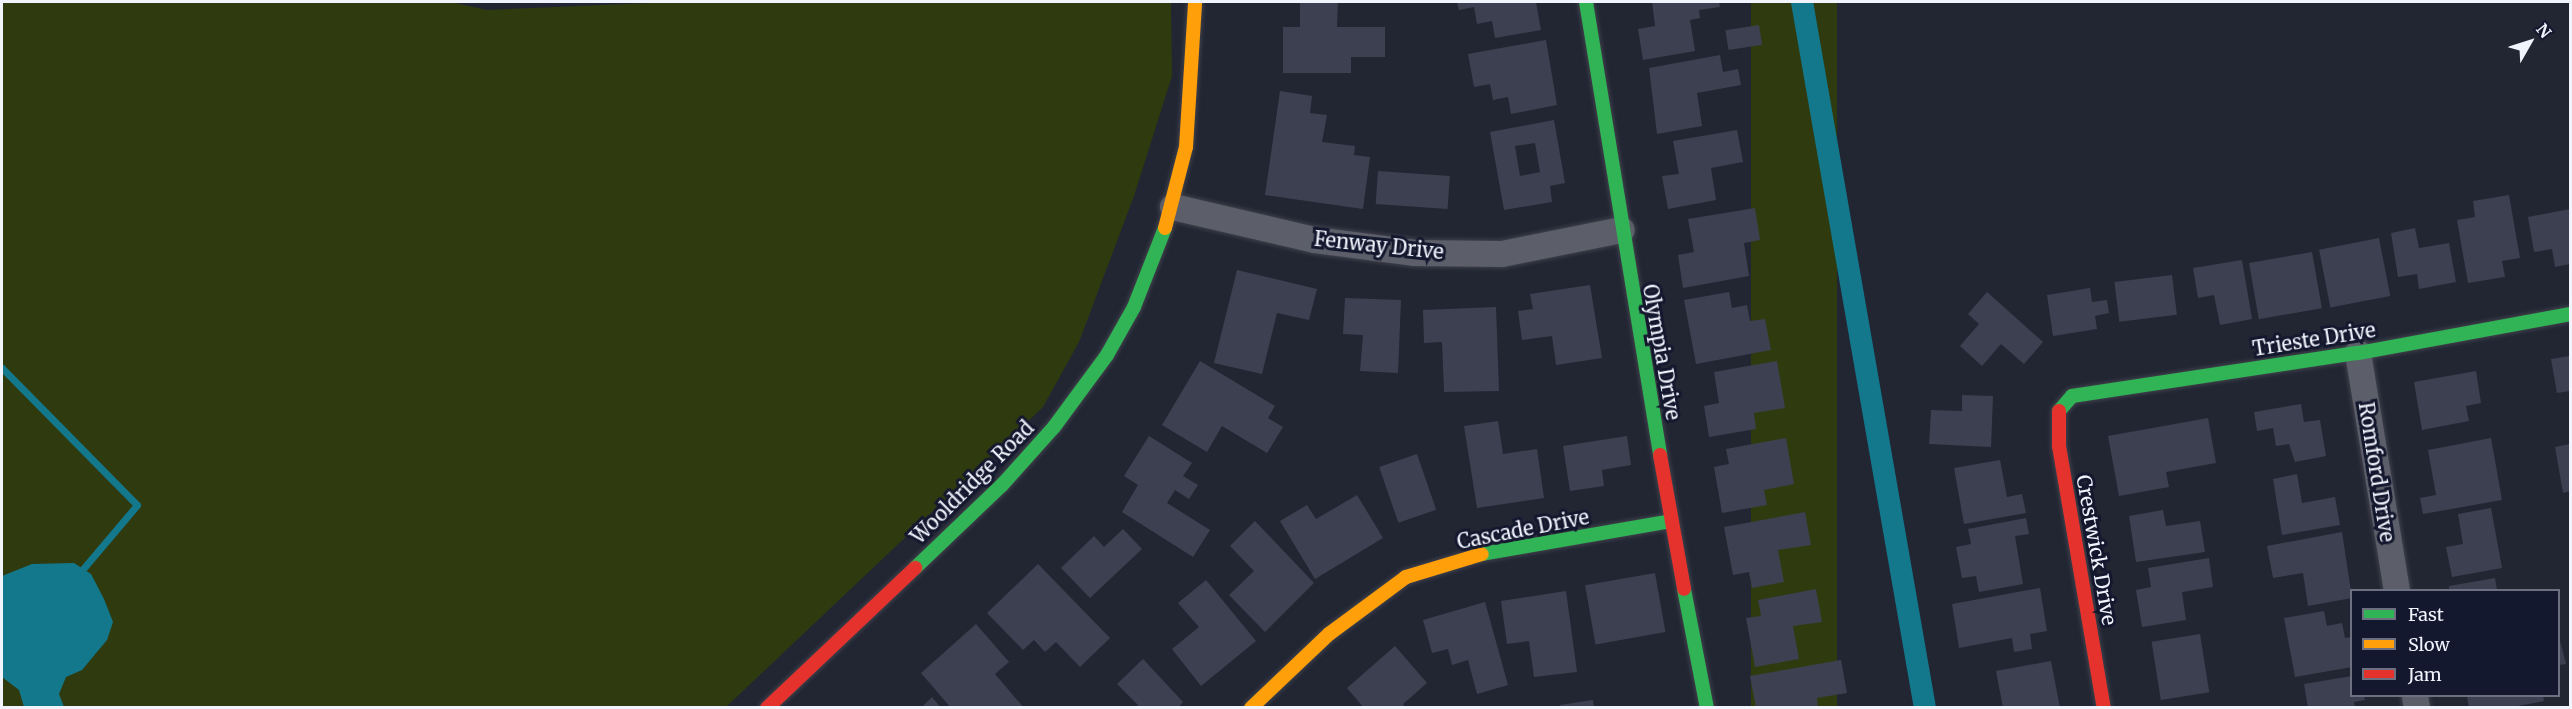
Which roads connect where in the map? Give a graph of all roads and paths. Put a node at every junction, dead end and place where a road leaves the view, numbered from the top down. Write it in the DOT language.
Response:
graph roads {
  1 [pos="1196,2"];
  2 [pos="1586,2"];
  3 [pos="1173,207"];
  4 [pos="1622,230"];
  5 [pos="2571,314"];
  6 [pos="2358,353"];
  7 [pos="2064,401"];
  8 [pos="1671,521"];
  9 [pos="2397,589"];
  10 [pos="767,708"];
  11 [pos="1251,708"];
  12 [pos="1707,708"];
  13 [pos="2104,708"];
  1 -- 3 [label="street, Wooldridge Road"];
  2 -- 4 [label="street, Olympia Drive"];
  3 -- 4 [label="street, Fenway Drive"];
  3 -- 10 [label="street, Wooldridge Road"];
  4 -- 8 [label="street, Olympia Drive"];
  5 -- 6 [label="street, Trieste Drive"];
  6 -- 7 [label="street, Trieste Drive"];
  6 -- 9 [label="street, Romford Drive"];
  7 -- 13 [label="street, Crestwick Drive"];
  8 -- 11 [label="street, Cascade Drive"];
  8 -- 12 [label="street, Olympia Drive"];
}
